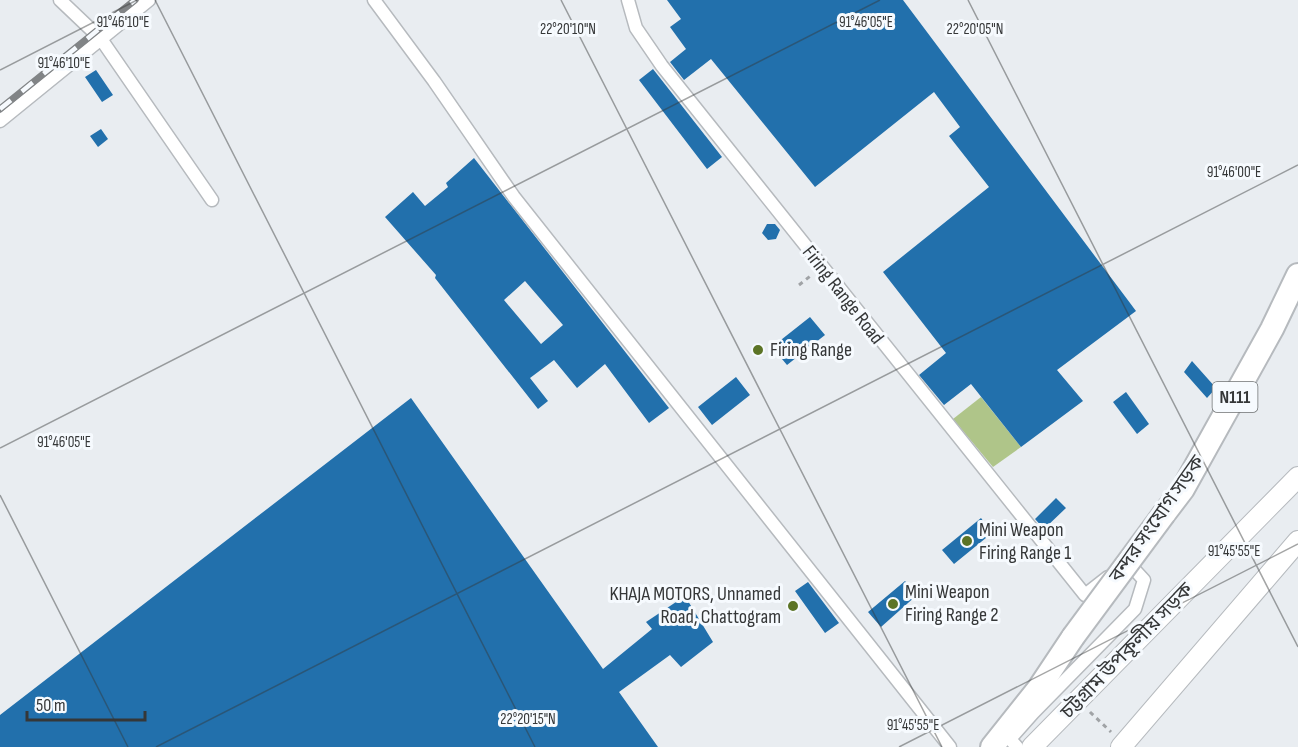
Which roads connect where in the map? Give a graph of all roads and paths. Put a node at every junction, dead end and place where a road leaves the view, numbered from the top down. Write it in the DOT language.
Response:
graph roads {
  1 [pos="60,0"];
  2 [pos="149,0"];
  3 [pos="374,0"];
  4 [pos="628,0"];
  5 [pos="101,39"];
  6 [pos="0,121"];
  7 [pos="212,200"];
  8 [pos="822,268"];
  9 [pos="1298,275"];
  10 [pos="800,285"];
  11 [pos="1298,477"];
  12 [pos="1298,541"];
  13 [pos="1078,702"];
  14 [pos="1122,745"];
  15 [pos="1017,746"];
  16 [pos="950,747"];
  1 -- 5 [label="street"];
  2 -- 5 [label="street"];
  3 -- 16 [label="street"];
  4 -- 8 [label="street, Firing Range Road"];
  5 -- 6 [label="street"];
  5 -- 7 [label="street"];
  8 -- 10 [label="path"];
  8 -- 15 [label="street, Firing Range Road"];
  9 -- 15 [label="highway, বন্দর সংযোগ সড়ক / N111, bridge"];
  11 -- 13 [label="main road, চট্টগ্রাম উপকূলীয় সড়ক"];
  12 -- 14 [label="main road"];
  13 -- 14 [label="path"];
  13 -- 15 [label="main road, চট্টগ্রাম উপকূলীয় সড়ক"];
}
